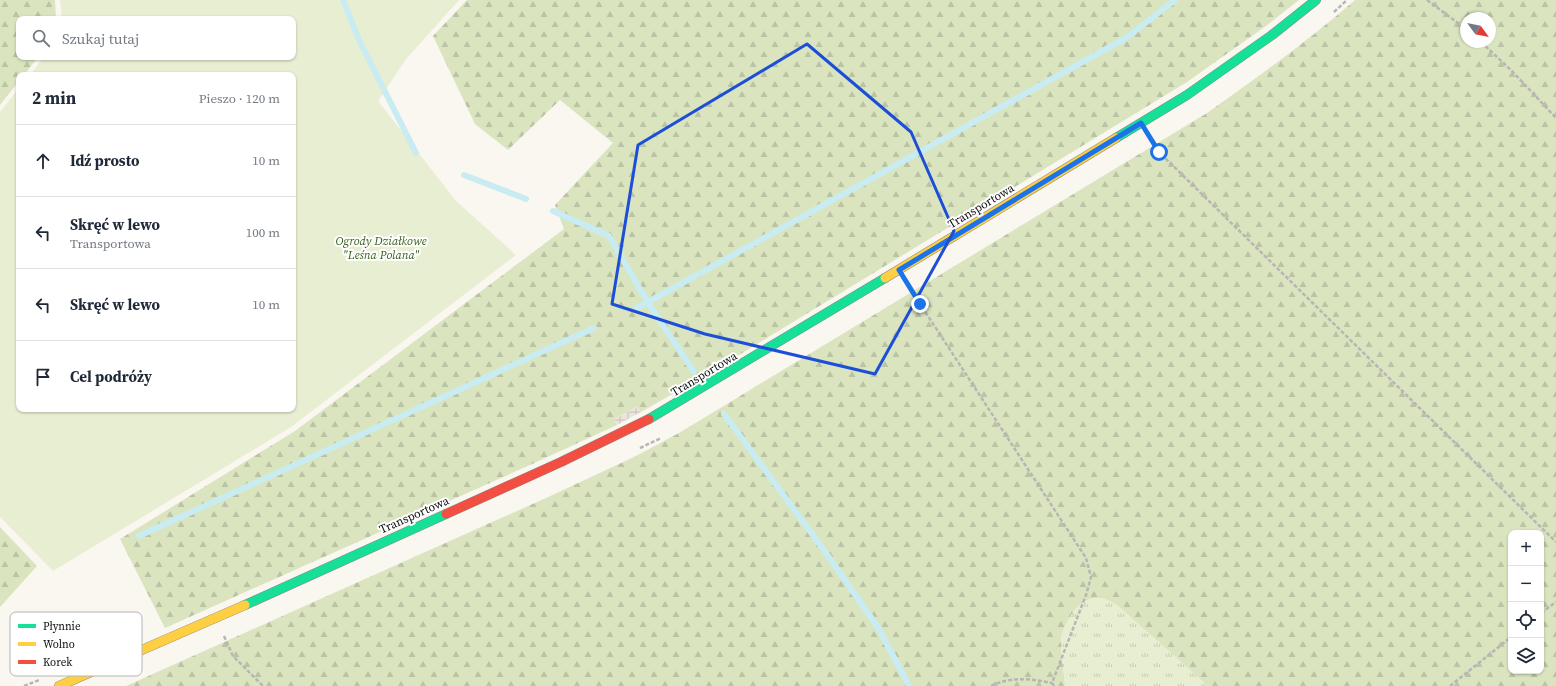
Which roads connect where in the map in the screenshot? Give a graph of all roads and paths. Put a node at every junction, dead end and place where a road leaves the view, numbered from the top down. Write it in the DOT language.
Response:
graph roads {
  1 [pos="1316,0"];
  2 [pos="1427,0"];
  3 [pos="1460,25"];
  4 [pos="1487,48"];
  5 [pos="1556,118"];
  6 [pos="1141,123"];
  7 [pos="899,270"];
  8 [pos="1556,542"];
  9 [pos="1556,602"];
  10 [pos="1544,612"];
  11 [pos="224,636"];
  12 [pos="1510,638"];
  13 [pos="142,650"];
  14 [pos="82,676"];
  15 [pos="1053,685"];
  16 [pos="59,686"];
  17 [pos="263,686"];
  18 [pos="991,686"];
  19 [pos="1450,686"];
  1 -- 6 [label="street, Transportowa"];
  2 -- 3 [label="path"];
  4 -- 5 [label="path"];
  6 -- 7 [label="street, Transportowa"];
  6 -- 8 [label="path"];
  7 -- 13 [label="street, Transportowa"];
  7 -- 15 [label="path"];
  9 -- 10 [label="path"];
  11 -- 17 [label="path"];
  12 -- 19 [label="path"];
  14 -- 16 [label="street, Transportowa"];
  15 -- 18 [label="path"];
}
